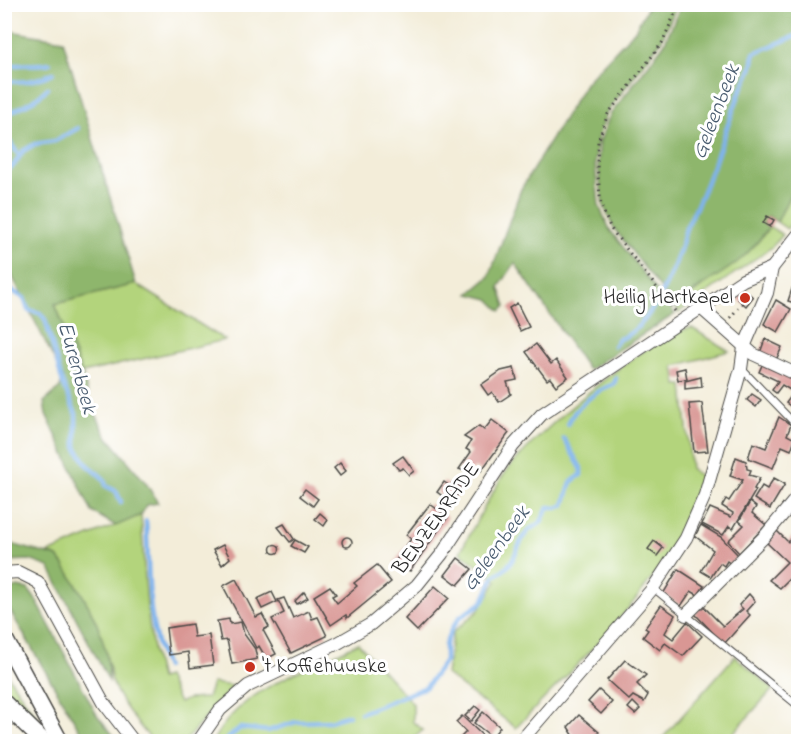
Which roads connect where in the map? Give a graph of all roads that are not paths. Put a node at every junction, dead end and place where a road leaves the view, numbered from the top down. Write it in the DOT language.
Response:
graph roads {
  1 [pos="798,235"];
  2 [pos="772,268"];
  3 [pos="702,309"];
  4 [pos="744,347"];
  5 [pos="741,369"];
  6 [pos="798,375"];
  7 [pos="798,427"];
  8 [pos="798,496"];
  9 [pos="4,573"];
  10 [pos="653,588"];
  11 [pos="686,615"];
  12 [pos="4,638"];
  13 [pos="4,703"];
  14 [pos="798,706"];
  15 [pos="44,741"];
  16 [pos="60,741"];
  17 [pos="134,741"];
  18 [pos="198,741"];
  19 [pos="520,741"];
  1 -- 2 [label="street, BENZENRADE"];
  2 -- 3 [label="street, BENZENRADE"];
  2 -- 4 [label="street, BENZENRADE"];
  3 -- 4 [label="street"];
  3 -- 18 [label="street, BENZENRADE"];
  4 -- 5 [label="street, BENZENRADE"];
  4 -- 6 [label="street"];
  5 -- 7 [label="lane"];
  5 -- 10 [label="street, BENZENRADE"];
  8 -- 11 [label="street"];
  9 -- 17 [label="street"];
  10 -- 11 [label="lane"];
  10 -- 19 [label="street, BENZENRADE"];
  11 -- 14 [label="lane"];
  12 -- 16 [label="street"];
  13 -- 15 [label="street"];
}
